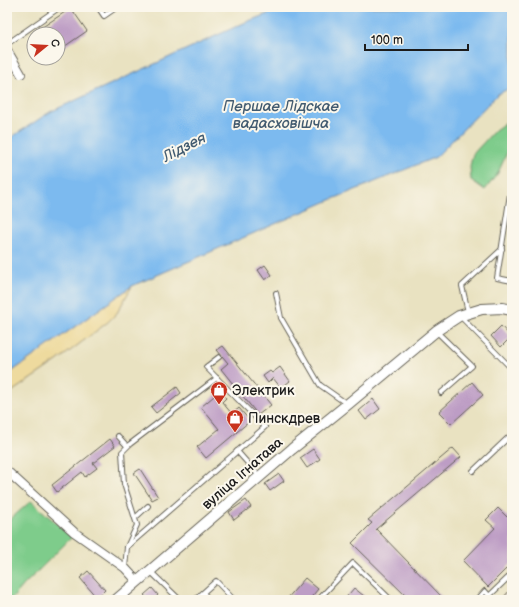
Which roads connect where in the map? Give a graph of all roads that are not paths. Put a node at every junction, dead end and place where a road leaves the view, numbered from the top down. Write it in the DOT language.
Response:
graph roads {
  1 [pos="60,7"];
  2 [pos="98,7"];
  3 [pos="117,7"];
  4 [pos="7,44"];
  5 [pos="7,50"];
  6 [pos="21,74"];
  7 [pos="512,181"];
  8 [pos="502,249"];
  9 [pos="512,281"];
  10 [pos="276,293"];
  11 [pos="512,310"];
  12 [pos="464,314"];
  13 [pos="436,331"];
  14 [pos="219,357"];
  15 [pos="512,369"];
  16 [pos="217,378"];
  17 [pos="441,393"];
  18 [pos="348,404"];
  19 [pos="512,434"];
  20 [pos="118,436"];
  21 [pos="127,446"];
  22 [pos="237,451"];
  23 [pos="7,471"];
  24 [pos="473,471"];
  25 [pos="259,476"];
  26 [pos="148,506"];
  27 [pos="135,518"];
  28 [pos="127,547"];
  29 [pos="125,568"];
  30 [pos="149,571"];
  31 [pos="512,574"];
  32 [pos="137,581"];
  33 [pos="203,593"];
  34 [pos="489,596"];
  35 [pos="116,600"];
  36 [pos="180,600"];
  37 [pos="195,600"];
  38 [pos="210,600"];
  39 [pos="234,600"];
  40 [pos="318,600"];
  41 [pos="391,600"];
  42 [pos="476,600"];
  43 [pos="493,600"];
  1 -- 4 [label="lane"];
  2 -- 3 [label="lane"];
  5 -- 6 [label="street"];
  7 -- 8 [label="lane"];
  8 -- 9 [label="lane"];
  8 -- 12 [label="lane"];
  10 -- 18 [label="lane"];
  11 -- 12 [label="street, вуліца Ігнатава"];
  12 -- 13 [label="street, вуліца Ігнатава"];
  12 -- 15 [label="lane"];
  13 -- 17 [label="lane"];
  13 -- 18 [label="street, вуліца Ігнатава"];
  14 -- 16 [label="lane"];
  16 -- 21 [label="lane"];
  16 -- 22 [label="lane"];
  18 -- 25 [label="street, вуліца Ігнатава"];
  19 -- 24 [label="lane"];
  20 -- 21 [label="lane"];
  21 -- 27 [label="lane"];
  22 -- 25 [label="lane"];
  22 -- 28 [label="lane"];
  23 -- 29 [label="street"];
  25 -- 30 [label="street, вуліца Ігнатава"];
  26 -- 27 [label="lane"];
  27 -- 28 [label="lane"];
  28 -- 29 [label="lane"];
  29 -- 32 [label="street"];
  30 -- 32 [label="street, вуліца Ігнатава"];
  30 -- 36 [label="lane"];
  31 -- 34 [label="lane"];
  32 -- 35 [label="street, вуліца Ігнатава"];
  33 -- 37 [label="lane"];
  33 -- 38 [label="lane"];
  33 -- 39 [label="lane"];
  34 -- 42 [label="lane"];
  34 -- 43 [label="lane"];
  40 -- 41 [label="lane"];
}
